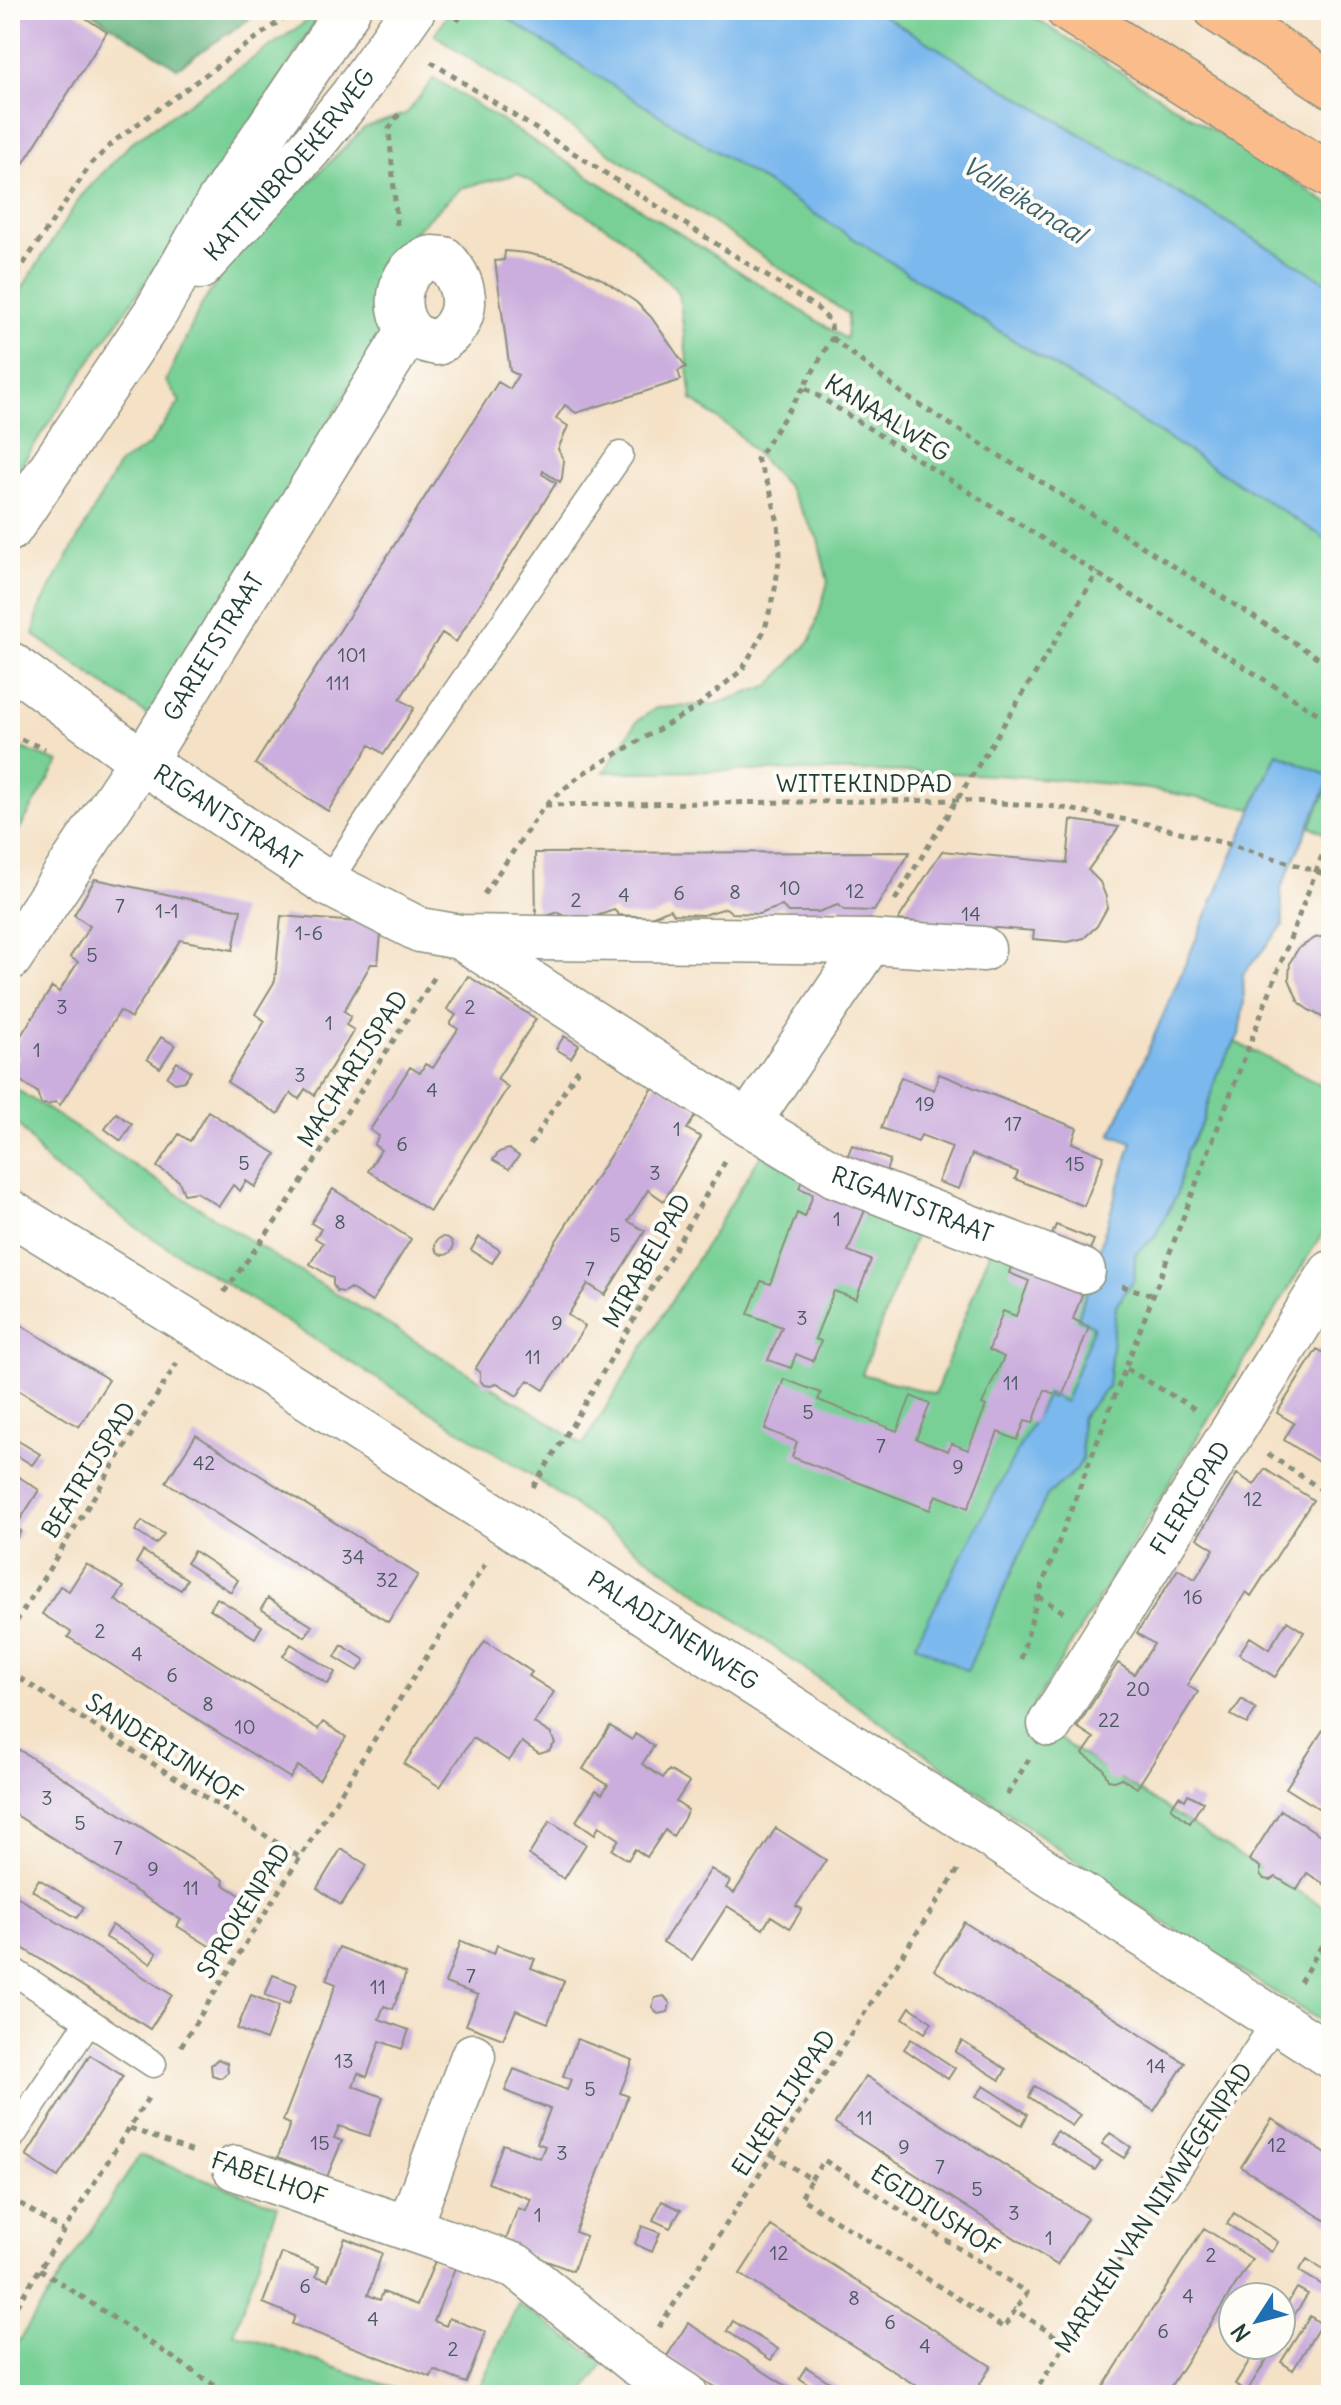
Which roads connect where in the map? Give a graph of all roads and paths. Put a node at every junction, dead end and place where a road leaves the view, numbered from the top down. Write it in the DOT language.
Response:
graph roads {
  1 [pos="295,10"];
  2 [pos="348,10"];
  3 [pos="1068,10"];
  4 [pos="1217,10"];
  5 [pos="403,24"];
  6 [pos="1331,85"];
  7 [pos="406,102"];
  8 [pos="1331,176"];
  9 [pos="411,270"];
  10 [pos="10,284"];
  11 [pos="156,312"];
  12 [pos="409,330"];
  13 [pos="832,338"];
  14 [pos="804,387"];
  15 [pos="620,455"];
  16 [pos="10,529"];
  17 [pos="1098,572"];
  18 [pos="10,664"];
  19 [pos="1331,666"];
  20 [pos="1331,722"];
  21 [pos="143,762"];
  22 [pos="958,800"];
  23 [pos="545,805"];
  24 [pos="1331,832"];
  25 [pos="1317,871"];
  26 [pos="1331,876"];
  27 [pos="327,883"];
  28 [pos="460,937"];
  29 [pos="870,942"];
  30 [pos="983,949"];
  31 [pos="10,958"];
  32 [pos="603,1030"];
  33 [pos="748,1123"];
  34 [pos="530,1145"];
  35 [pos="10,1212"];
  36 [pos="1083,1271"];
  37 [pos="1331,1273"];
  38 [pos="1132,1290"];
  39 [pos="1155,1296"];
  40 [pos="199,1328"];
  41 [pos="509,1525"];
  42 [pos="10,1632"];
  43 [pos="1021,1659"];
  44 [pos="10,1672"];
  45 [pos="1050,1724"];
  46 [pos="984,1831"];
  47 [pos="299,1857"];
  48 [pos="1331,1930"];
  49 [pos="10,1969"];
  50 [pos="89,2021"];
  51 [pos="1276,2021"];
  52 [pos="473,2056"];
  53 [pos="1331,2056"];
  54 [pos="163,2061"];
  55 [pos="151,2094"];
  56 [pos="130,2128"];
  57 [pos="10,2139"];
  58 [pos="772,2154"];
  59 [pos="235,2168"];
  60 [pos="811,2179"];
  61 [pos="1167,2186"];
  62 [pos="10,2197"];
  63 [pos="409,2227"];
  64 [pos="63,2231"];
  65 [pos="40,2269"];
  66 [pos="1015,2310"];
  67 [pos="10,2316"];
  68 [pos="1066,2343"];
  69 [pos="635,2362"];
  70 [pos="229,2395"];
  71 [pos="686,2395"];
  72 [pos="1033,2395"];
  1 -- 10 [label="path"];
  2 -- 11 [label="street, KATTENBROEKERWEG"];
  3 -- 8 [label="main road"];
  4 -- 6 [label="main road"];
  5 -- 11 [label="street, KATTENBROEKERWEG"];
  5 -- 13 [label="path, KANAALWEG"];
  7 -- 9 [label="path"];
  9 -- 12 [label="street"];
  9 -- 12 [label="street"];
  11 -- 16 [label="street, KATTENBROEKERWEG"];
  12 -- 21 [label="street, GARIETSTRAAT"];
  13 -- 14 [label="path, KANAALWEG"];
  13 -- 19 [label="path"];
  14 -- 17 [label="path, KANAALWEG"];
  14 -- 23 [label="path"];
  15 -- 27 [label="lane"];
  17 -- 20 [label="path, KANAALWEG"];
  17 -- 22 [label="path"];
  18 -- 21 [label="street, RIGANTSTRAAT"];
  21 -- 27 [label="street, RIGANTSTRAAT"];
  21 -- 31 [label="street, GARIETSTRAAT"];
  22 -- 23 [label="path, WITTEKINDPAD"];
  22 -- 25 [label="path, WITTEKINDPAD"];
  22 -- 29 [label="path"];
  23 -- 28 [label="path"];
  24 -- 25 [label="path"];
  25 -- 26 [label="path, WITTEKINDPAD"];
  25 -- 39 [label="path"];
  27 -- 28 [label="street, RIGANTSTRAAT"];
  28 -- 29 [label="street, RIGANTSTRAAT"];
  28 -- 32 [label="street, RIGANTSTRAAT"];
  28 -- 40 [label="path, MACHARIJSPAD"];
  29 -- 30 [label="street, RIGANTSTRAAT"];
  29 -- 33 [label="street"];
  32 -- 33 [label="street, RIGANTSTRAAT"];
  32 -- 34 [label="path"];
  33 -- 36 [label="street, RIGANTSTRAAT"];
  33 -- 41 [label="path, MIRABELPAD"];
  35 -- 40 [label="street, PALADIJNENWEG"];
  37 -- 45 [label="street, FLERICPAD"];
  38 -- 39 [label="path"];
  39 -- 43 [label="path"];
  40 -- 41 [label="street, PALADIJNENWEG"];
  40 -- 42 [label="path, BEATRIJSPAD"];
  41 -- 46 [label="street, PALADIJNENWEG"];
  41 -- 47 [label="path, SPROKENPAD"];
  44 -- 47 [label="path, SANDERIJNHOF"];
  45 -- 46 [label="path, ELKERLIJKPAD"];
  46 -- 51 [label="street, PALADIJNENWEG"];
  46 -- 58 [label="path, ELKERLIJKPAD"];
  47 -- 54 [label="path, SPROKENPAD"];
  48 -- 51 [label="path"];
  49 -- 50 [label="lane"];
  50 -- 54 [label="lane"];
  50 -- 57 [label="lane"];
  51 -- 53 [label="street, PALADIJNENWEG"];
  51 -- 61 [label="lane, MARIKEN VAN NIMWEGENPAD"];
  52 -- 63 [label="street"];
  55 -- 56 [label="path"];
  56 -- 59 [label="path, FABELHOF"];
  56 -- 64 [label="path"];
  58 -- 60 [label="path"];
  58 -- 69 [label="path, ELKERLIJKPAD"];
  59 -- 63 [label="street, FABELHOF"];
  60 -- 66 [label="path"];
  60 -- 66 [label="path, EGIDIUSHOF"];
  61 -- 68 [label="path, MARIKEN VAN NIMWEGENPAD"];
  62 -- 64 [label="path"];
  63 -- 69 [label="street, FABELHOF"];
  64 -- 65 [label="path"];
  65 -- 67 [label="path"];
  65 -- 70 [label="path"];
  66 -- 68 [label="path"];
  68 -- 72 [label="path, MARIKEN VAN NIMWEGENPAD"];
  69 -- 71 [label="street, FABELHOF"];
}
